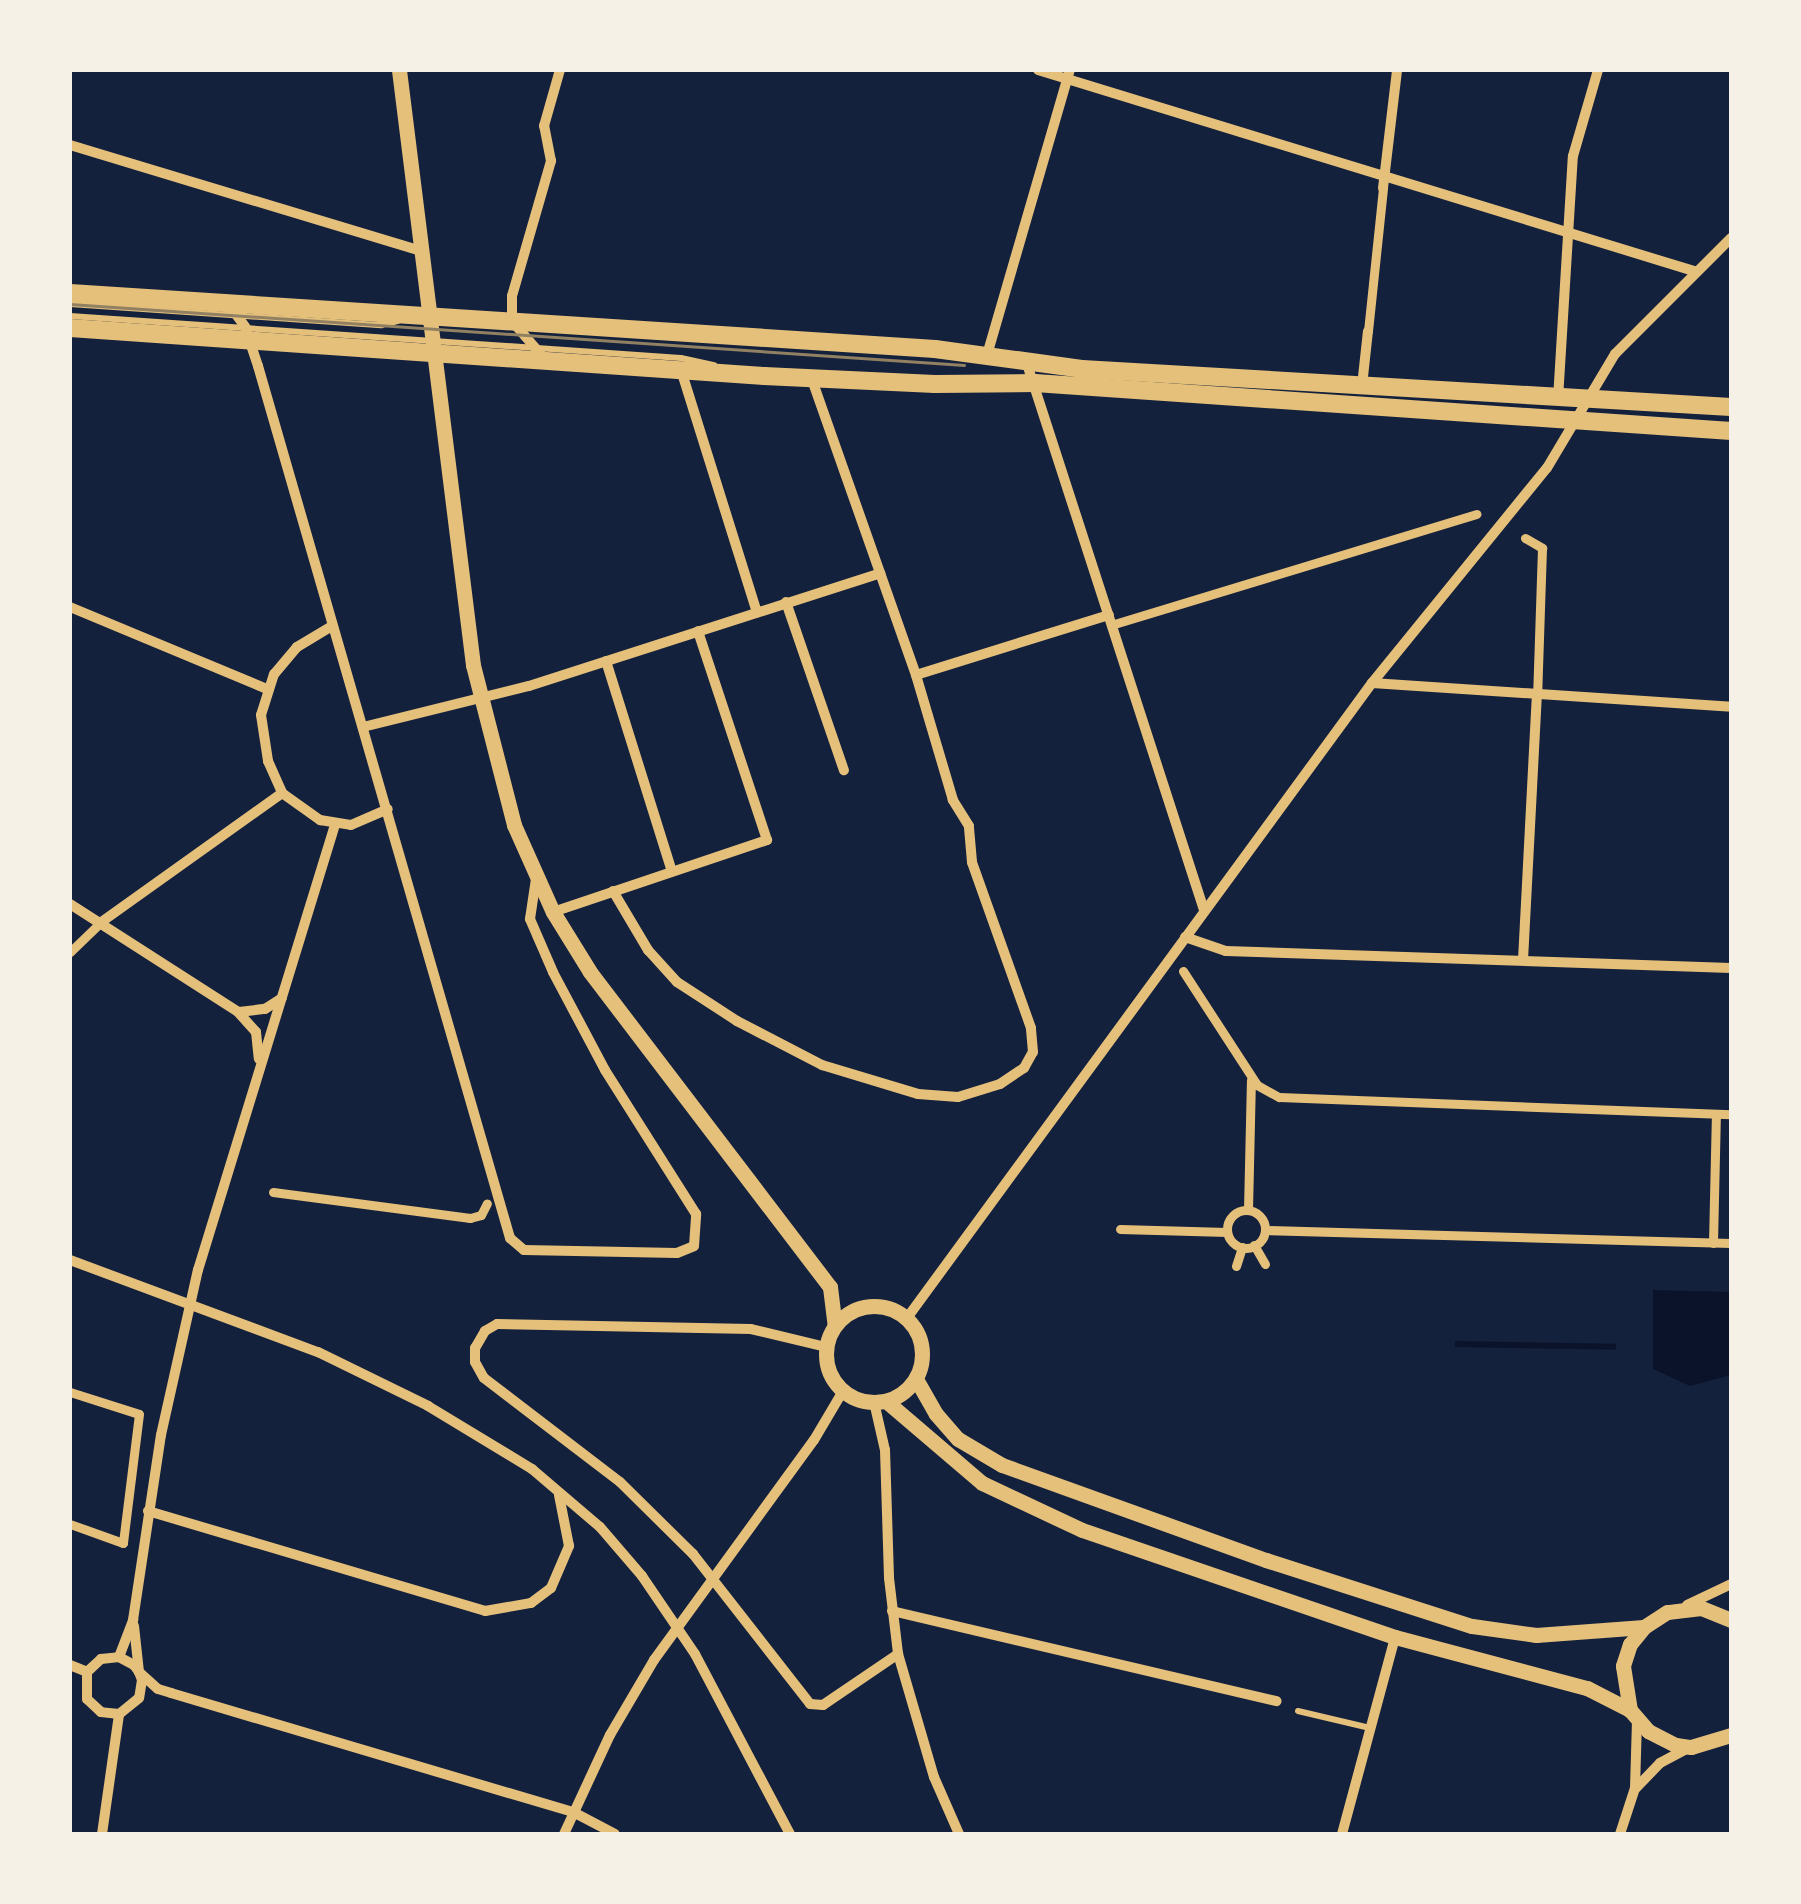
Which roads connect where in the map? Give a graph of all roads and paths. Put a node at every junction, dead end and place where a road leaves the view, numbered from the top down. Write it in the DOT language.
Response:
graph roads {
  1 [pos="399,70"];
  2 [pos="560,70"];
  3 [pos="1038,70"];
  4 [pos="1398,70"];
  5 [pos="1598,70"];
  6 [pos="1069,75"];
  7 [pos="70,145"];
  8 [pos="1384,182"];
  9 [pos="1567,230"];
  10 [pos="1731,238"];
  11 [pos="424,251"];
  12 [pos="1696,272"];
  13 [pos="70,293"];
  14 [pos="70,304"];
  15 [pos="232,308"];
  16 [pos="70,316"];
  17 [pos="426,316"];
  18 [pos="512,321"];
  19 [pos="70,328"];
  20 [pos="1368,332"];
  21 [pos="248,334"];
  22 [pos="436,347"];
  23 [pos="531,348"];
  24 [pos="987,355"];
  25 [pos="546,360"];
  26 [pos="1027,364"];
  27 [pos="680,370"];
  28 [pos="738,374"];
  29 [pos="812,378"];
  30 [pos="1035,383"];
  31 [pos="1362,386"];
  32 [pos="1558,398"];
  33 [pos="1590,399"];
  34 [pos="1731,407"];
  35 [pos="1557,419"];
  36 [pos="1578,420"];
  37 [pos="1731,430"];
  38 [pos="1556,450"];
  39 [pos="1477,514"];
  40 [pos="1525,538"];
  41 [pos="880,573"];
  42 [pos="786,602"];
  43 [pos="70,607"];
  44 [pos="757,612"];
  45 [pos="1110,620"];
  46 [pos="332,626"];
  47 [pos="698,631"];
  48 [pos="606,661"];
  49 [pos="916,675"];
  50 [pos="1372,683"];
  51 [pos="267,690"];
  52 [pos="1538,696"];
  53 [pos="480,698"];
  54 [pos="1731,708"];
  55 [pos="363,727"];
  56 [pos="844,770"];
  57 [pos="282,792"];
  58 [pos="388,809"];
  59 [pos="335,825"];
  60 [pos="672,871"];
  61 [pos="536,878"];
  62 [pos="613,892"];
  63 [pos="70,904"];
  64 [pos="1204,910"];
  65 [pos="553,912"];
  66 [pos="100,923"];
  67 [pos="1185,937"];
  68 [pos="70,952"];
  69 [pos="1523,960"];
  70 [pos="1731,968"];
  71 [pos="1182,971"];
  72 [pos="282,998"];
  73 [pos="238,1012"];
  74 [pos="259,1060"];
  75 [pos="1251,1077"];
  76 [pos="1716,1114"];
  77 [pos="1731,1114"];
  78 [pos="273,1192"];
  79 [pos="487,1203"];
  80 [pos="1248,1210"];
  81 [pos="1120,1229"];
  82 [pos="1264,1230"];
  83 [pos="1227,1232"];
  84 [pos="1712,1243"];
  85 [pos="1731,1243"];
  86 [pos="1254,1246"];
  87 [pos="1242,1247"];
  88 [pos="70,1260"];
  89 [pos="1265,1264"];
  90 [pos="1236,1266"];
  91 [pos="830,1287"];
  92 [pos="190,1303"];
  93 [pos="869,1305"];
  94 [pos="907,1318"];
  95 [pos="835,1326"];
  96 [pos="826,1347"];
  97 [pos="916,1379"];
  98 [pos="843,1391"];
  99 [pos="70,1392"];
  100 [pos="880,1401"];
  101 [pos="559,1494"];
  102 [pos="148,1511"];
  103 [pos="70,1524"];
  104 [pos="1731,1584"];
  105 [pos="1680,1608"];
  106 [pos="892,1611"];
  107 [pos="133,1620"];
  108 [pos="1731,1620"];
  109 [pos="1644,1626"];
  110 [pos="1395,1636"];
  111 [pos="898,1654"];
  112 [pos="119,1657"];
  113 [pos="70,1665"];
  114 [pos="87,1672"];
  115 [pos="139,1672"];
  116 [pos="1277,1701"];
  117 [pos="1298,1711"];
  118 [pos="119,1714"];
  119 [pos="1633,1715"];
  120 [pos="1370,1728"];
  121 [pos="1731,1734"];
  122 [pos="1691,1747"];
  123 [pos="1636,1788"];
  124 [pos="576,1814"];
  125 [pos="1620,1833"];
  126 [pos="102,1834"];
  127 [pos="564,1834"];
  128 [pos="615,1834"];
  129 [pos="790,1834"];
  130 [pos="959,1834"];
  131 [pos="1342,1834"];
  1 -- 11 [label="street"];
  2 -- 18 [label="street"];
  3 -- 6 [label="street"];
  4 -- 8 [label="street"];
  5 -- 9 [label="street"];
  6 -- 8 [label="street"];
  6 -- 24 [label="street"];
  7 -- 11 [label="street"];
  8 -- 9 [label="street"];
  8 -- 20 [label="street"];
  9 -- 12 [label="street"];
  9 -- 32 [label="street"];
  10 -- 12 [label="street"];
  11 -- 17 [label="street"];
  12 -- 33 [label="street"];
  13 -- 15 [label="main road"];
  14 -- 15 [label="lane"];
  15 -- 17 [label="main road"];
  15 -- 21 [label="street"];
  16 -- 21 [label="lane"];
  17 -- 18 [label="main road"];
  17 -- 22 [label="street"];
  18 -- 23 [label="street"];
  18 -- 24 [label="main road"];
  19 -- 21 [label="main road"];
  20 -- 31 [label="street"];
  21 -- 22 [label="main road"];
  21 -- 46 [label="street"];
  22 -- 23 [label="lane"];
  22 -- 25 [label="main road"];
  22 -- 53 [label="street"];
  23 -- 25 [label="street"];
  23 -- 28 [label="lane"];
  24 -- 26 [label="main road"];
  25 -- 27 [label="main road"];
  26 -- 30 [label="street"];
  26 -- 31 [label="main road"];
  27 -- 28 [label="main road"];
  27 -- 44 [label="street"];
  28 -- 29 [label="main road"];
  29 -- 30 [label="main road"];
  29 -- 41 [label="street"];
  30 -- 35 [label="main road"];
  30 -- 45 [label="street"];
  31 -- 32 [label="main road"];
  32 -- 33 [label="main road"];
  32 -- 35 [label="street"];
  33 -- 34 [label="main road"];
  33 -- 36 [label="street"];
  35 -- 36 [label="main road"];
  35 -- 38 [label="street"];
  36 -- 37 [label="main road"];
  36 -- 38 [label="street"];
  38 -- 50 [label="street"];
  39 -- 45 [label="street"];
  40 -- 52 [label="street"];
  41 -- 42 [label="street"];
  41 -- 49 [label="street"];
  42 -- 44 [label="street"];
  42 -- 56 [label="street"];
  43 -- 51 [label="street"];
  44 -- 47 [label="street"];
  45 -- 49 [label="street"];
  45 -- 64 [label="street"];
  46 -- 51 [label="street"];
  46 -- 55 [label="street"];
  47 -- 48 [label="street"];
  47 -- 60 [label="street"];
  48 -- 53 [label="street"];
  48 -- 60 [label="street"];
  49 -- 62 [label="street"];
  50 -- 52 [label="street"];
  50 -- 64 [label="street"];
  51 -- 57 [label="street"];
  52 -- 54 [label="street"];
  52 -- 69 [label="street"];
  53 -- 55 [label="street"];
  53 -- 61 [label="street"];
  55 -- 58 [label="street"];
  57 -- 59 [label="street"];
  57 -- 66 [label="street"];
  58 -- 59 [label="street"];
  58 -- 61 [label="street"];
  59 -- 72 [label="street"];
  60 -- 62 [label="street"];
  61 -- 65 [label="street"];
  62 -- 65 [label="street"];
  63 -- 66 [label="street"];
  64 -- 67 [label="street"];
  65 -- 91 [label="street"];
  66 -- 68 [label="street"];
  66 -- 73 [label="street"];
  67 -- 69 [label="street"];
  67 -- 94 [label="street"];
  69 -- 70 [label="street"];
  71 -- 75 [label="street"];
  72 -- 73 [label="street"];
  72 -- 74 [label="street"];
  73 -- 74 [label="street"];
  74 -- 92 [label="street"];
  75 -- 76 [label="street"];
  75 -- 80 [label="street"];
  76 -- 77 [label="street"];
  76 -- 84 [label="street"];
  78 -- 79 [label="street"];
  80 -- 82 [label="street"];
  80 -- 83 [label="street"];
  81 -- 83 [label="street"];
  82 -- 84 [label="street"];
  82 -- 86 [label="street"];
  83 -- 87 [label="street"];
  84 -- 85 [label="street"];
  86 -- 87 [label="street"];
  86 -- 89 [label="street"];
  87 -- 90 [label="street"];
  88 -- 92 [label="street"];
  91 -- 93 [label="street"];
  91 -- 95 [label="street"];
  92 -- 101 [label="street"];
  92 -- 102 [label="street"];
  93 -- 94 [label="street"];
  93 -- 95 [label="street"];
  94 -- 97 [label="street"];
  95 -- 96 [label="street"];
  96 -- 98 [label="street"];
  96 -- 111 [label="street"];
  97 -- 100 [label="street"];
  97 -- 109 [label="street"];
  98 -- 100 [label="street"];
  98 -- 124 [label="street"];
  99 -- 103 [label="street"];
  100 -- 106 [label="street"];
  100 -- 110 [label="street"];
  101 -- 102 [label="street"];
  101 -- 129 [label="street"];
  102 -- 107 [label="street"];
  104 -- 105 [label="street"];
  105 -- 108 [label="street"];
  105 -- 109 [label="street"];
  106 -- 111 [label="street"];
  106 -- 116 [label="street"];
  107 -- 112 [label="street"];
  107 -- 115 [label="street"];
  109 -- 119 [label="street"];
  110 -- 119 [label="street"];
  110 -- 120 [label="street"];
  111 -- 130 [label="street"];
  112 -- 114 [label="street"];
  112 -- 115 [label="street"];
  113 -- 114 [label="street"];
  114 -- 118 [label="street"];
  115 -- 118 [label="street"];
  115 -- 124 [label="street"];
  117 -- 120 [label="lane"];
  118 -- 126 [label="street"];
  119 -- 122 [label="street"];
  119 -- 123 [label="street"];
  120 -- 131 [label="street"];
  121 -- 122 [label="street"];
  122 -- 123 [label="street"];
  123 -- 125 [label="street"];
  124 -- 127 [label="street"];
  124 -- 128 [label="street"];
}
